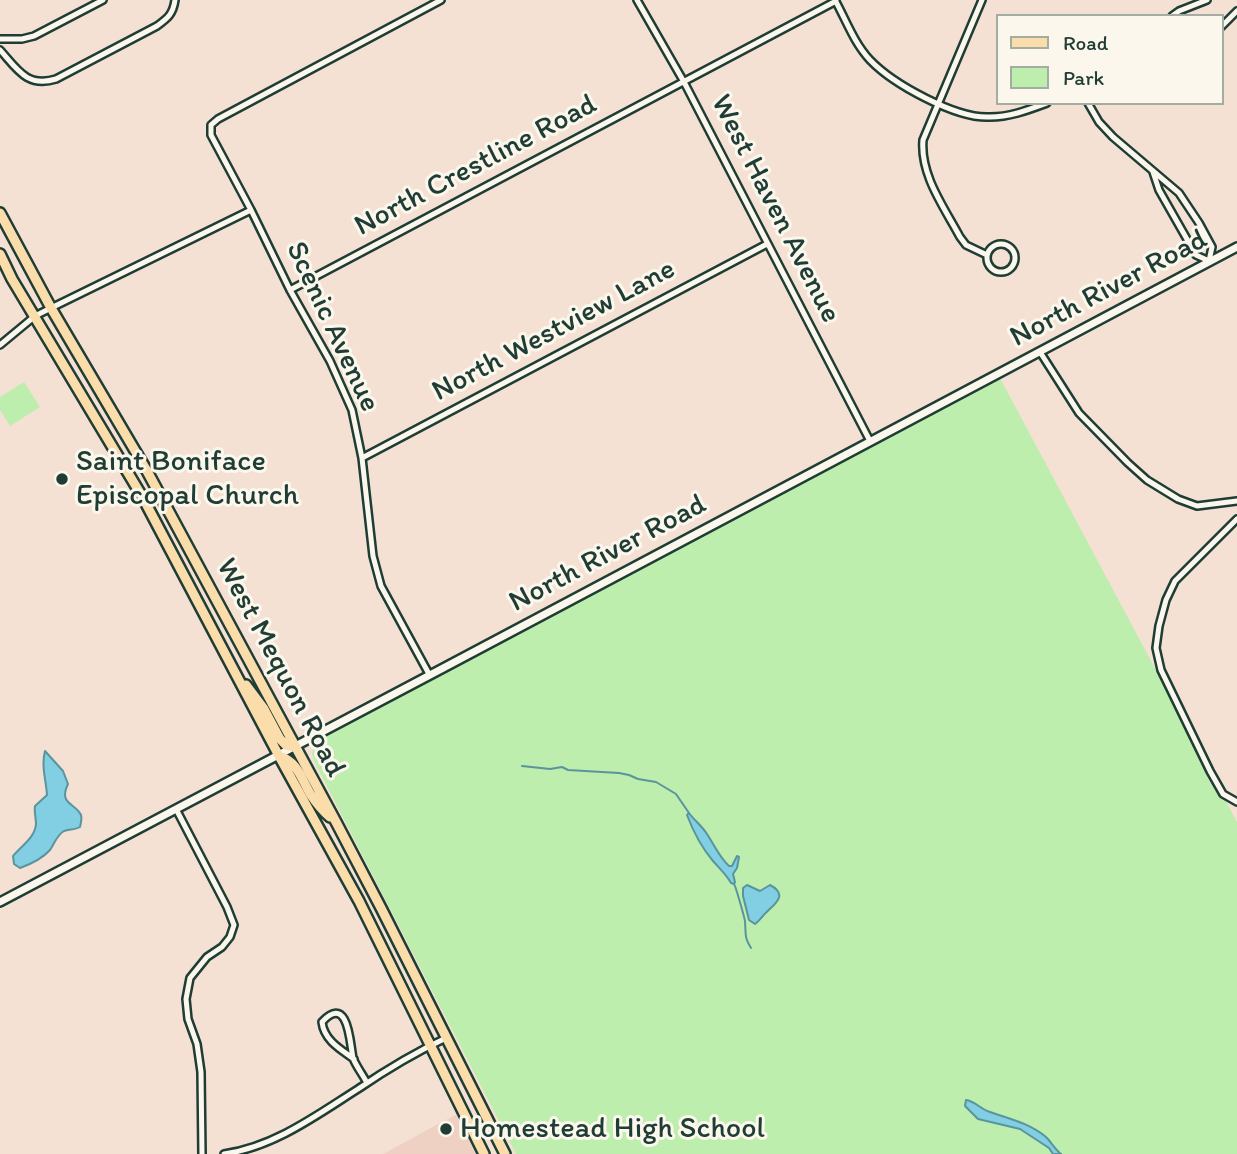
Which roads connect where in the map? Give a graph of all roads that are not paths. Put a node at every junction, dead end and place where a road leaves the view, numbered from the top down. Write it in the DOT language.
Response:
graph roads {
  1 [pos="103,0"];
  2 [pos="175,0"];
  3 [pos="441,0"];
  4 [pos="637,0"];
  5 [pos="982,0"];
  6 [pos="1207,0"];
  7 [pos="835,1"];
  8 [pos="1237,11"];
  9 [pos="1175,14"];
  10 [pos="1223,25"];
  11 [pos="0,39"];
  12 [pos="0,50"];
  13 [pos="684,82"];
  14 [pos="938,104"];
  15 [pos="1042,105"];
  16 [pos="1089,105"];
  17 [pos="1153,172"];
  18 [pos="251,209"];
  19 [pos="0,213"];
  20 [pos="767,244"];
  21 [pos="1237,247"];
  22 [pos="0,254"];
  23 [pos="987,255"];
  24 [pos="1209,261"];
  25 [pos="290,290"];
  26 [pos="51,308"];
  27 [pos="35,317"];
  28 [pos="0,345"];
  29 [pos="1040,352"];
  30 [pos="870,441"];
  31 [pos="362,458"];
  32 [pos="1237,500"];
  33 [pos="1237,519"];
  34 [pos="236,674"];
  35 [pos="429,674"];
  36 [pos="295,747"];
  37 [pos="279,756"];
  38 [pos="1236,802"];
  39 [pos="176,809"];
  40 [pos="336,822"];
  41 [pos="0,902"];
  42 [pos="446,1038"];
  43 [pos="430,1045"];
  44 [pos="354,1059"];
  45 [pos="367,1083"];
  46 [pos="202,1154"];
  47 [pos="224,1154"];
  48 [pos="484,1154"];
  49 [pos="505,1154"];
  1 -- 11 [label="street"];
  2 -- 12 [label="street"];
  3 -- 18 [label="street, Scenic Avenue"];
  4 -- 13 [label="street, West Haven Avenue"];
  5 -- 14 [label="street"];
  6 -- 9 [label="street"];
  7 -- 13 [label="street, North Crestline Road"];
  7 -- 14 [label="street"];
  8 -- 10 [label="street"];
  13 -- 20 [label="street, West Haven Avenue"];
  13 -- 25 [label="street, North Crestline Road"];
  14 -- 15 [label="street"];
  14 -- 23 [label="street"];
  16 -- 17 [label="street"];
  17 -- 24 [label="street"];
  17 -- 24 [label="street"];
  18 -- 25 [label="street, Scenic Avenue"];
  18 -- 26 [label="street"];
  19 -- 26 [label="main road, West Mequon Road"];
  20 -- 30 [label="street, West Haven Avenue"];
  20 -- 31 [label="street, North Westview Lane"];
  21 -- 24 [label="street, North River Road"];
  22 -- 27 [label="main road, West Mequon Road"];
  23 -- 23 [label="street"];
  24 -- 29 [label="street, North River Road"];
  25 -- 31 [label="street, Scenic Avenue"];
  26 -- 27 [label="street"];
  26 -- 36 [label="main road, West Mequon Road"];
  27 -- 28 [label="street"];
  27 -- 34 [label="main road, West Mequon Road"];
  29 -- 30 [label="street, North River Road"];
  29 -- 32 [label="street"];
  30 -- 35 [label="street, North River Road"];
  31 -- 35 [label="street, Scenic Avenue"];
  33 -- 38 [label="street"];
  34 -- 36 [label="main road"];
  34 -- 37 [label="main road, West Mequon Road"];
  35 -- 36 [label="street, North River Road"];
  36 -- 37 [label="street, North River Road"];
  36 -- 40 [label="main road, West Mequon Road"];
  37 -- 39 [label="street, North River Road"];
  37 -- 40 [label="main road"];
  37 -- 43 [label="main road, West Mequon Road"];
  39 -- 41 [label="street, North River Road"];
  39 -- 46 [label="street"];
  40 -- 42 [label="main road, West Mequon Road"];
  42 -- 43 [label="street"];
  42 -- 49 [label="main road, West Mequon Road"];
  43 -- 45 [label="street"];
  43 -- 48 [label="main road, West Mequon Road"];
  44 -- 44 [label="street"];
  44 -- 45 [label="street"];
  45 -- 47 [label="street"];
}
